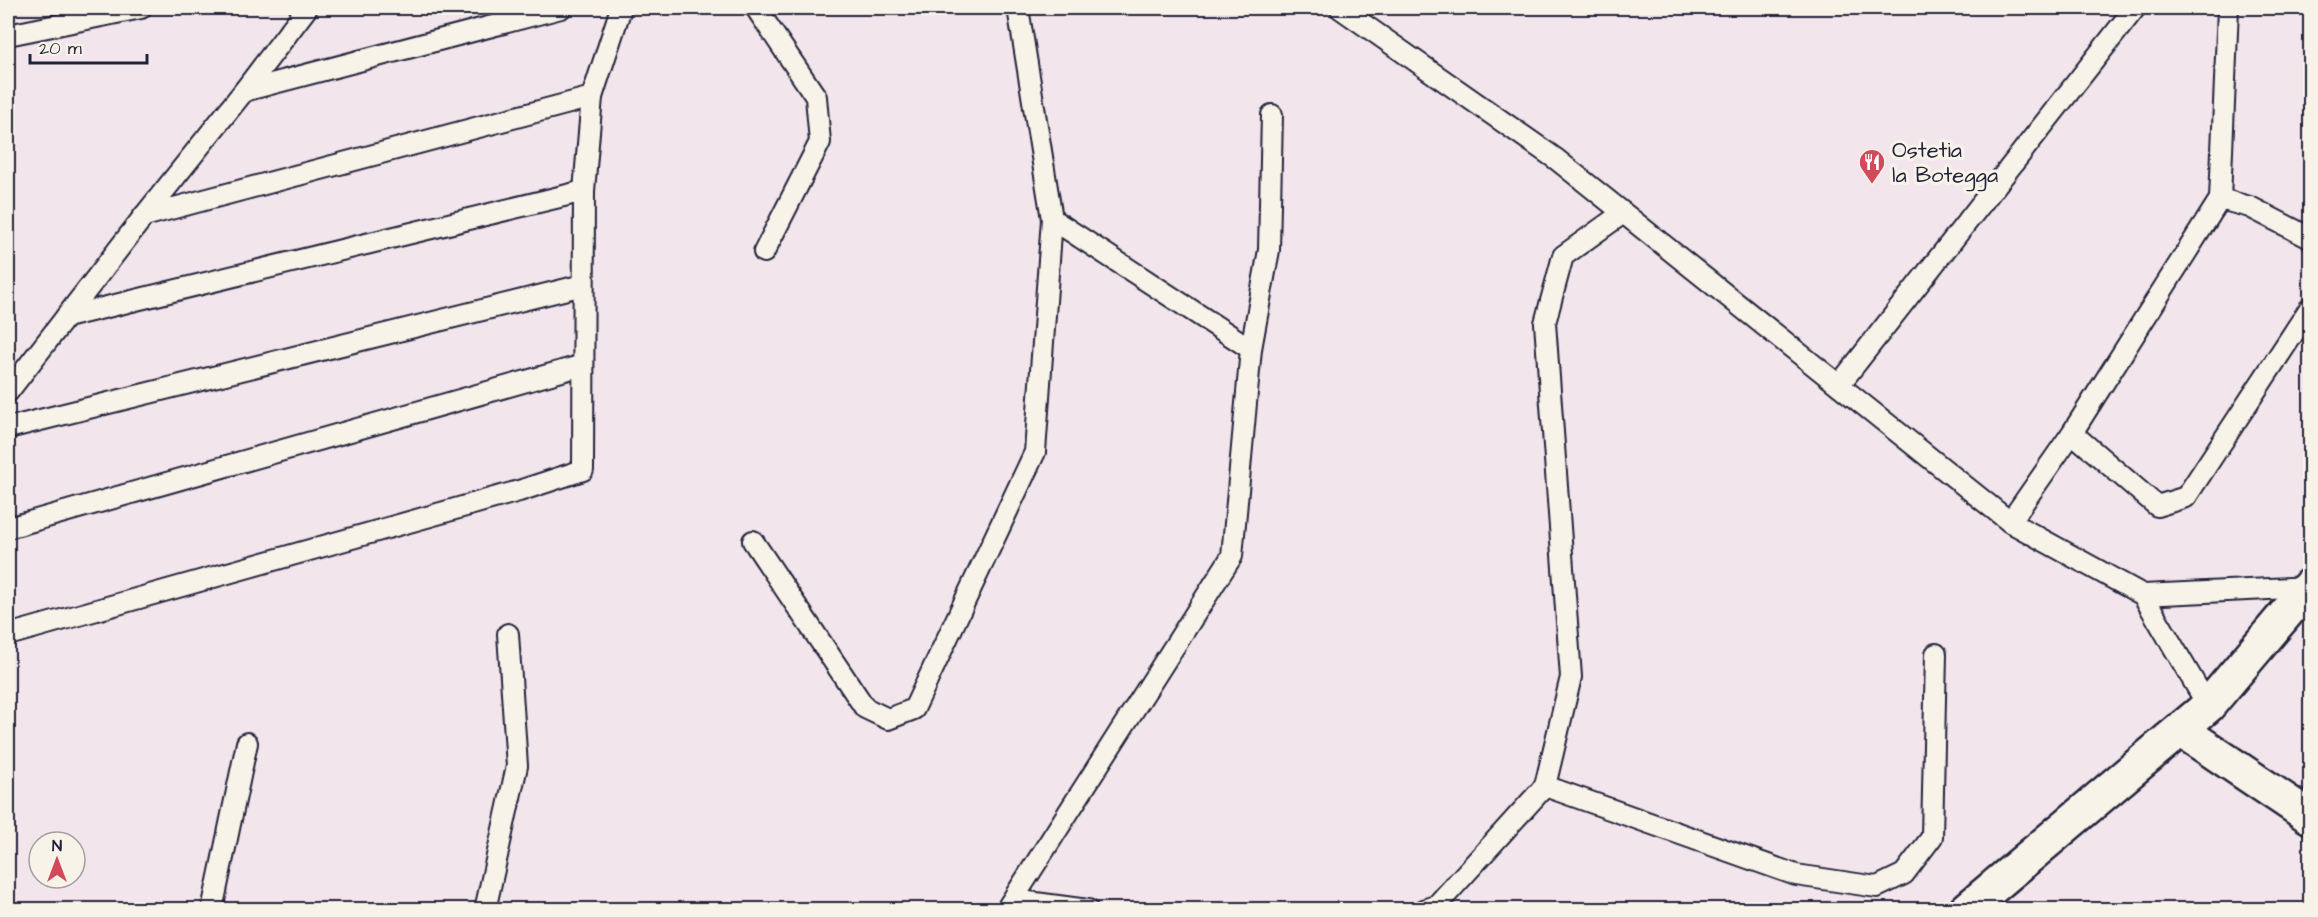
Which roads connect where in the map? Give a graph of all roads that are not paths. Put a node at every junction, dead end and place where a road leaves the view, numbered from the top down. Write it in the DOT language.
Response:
graph roads {
  1 [pos="141,8"];
  2 [pos="307,8"];
  3 [pos="561,8"];
  4 [pos="621,8"];
  5 [pos="756,8"];
  6 [pos="1018,8"];
  7 [pos="1340,8"];
  8 [pos="2135,8"];
  9 [pos="2228,8"];
  10 [pos="8,35"];
  11 [pos="244,91"];
  12 [pos="592,97"];
  13 [pos="1272,115"];
  14 [pos="584,191"];
  15 [pos="2220,199"];
  16 [pos="1623,213"];
  17 [pos="144,216"];
  18 [pos="1052,219"];
  19 [pos="2310,238"];
  20 [pos="764,252"];
  21 [pos="583,285"];
  22 [pos="2310,308"];
  23 [pos="66,317"];
  24 [pos="1251,349"];
  25 [pos="583,365"];
  26 [pos="1839,385"];
  27 [pos="8,392"];
  28 [pos="8,428"];
  29 [pos="2072,433"];
  30 [pos="2010,522"];
  31 [pos="8,528"];
  32 [pos="753,541"];
  33 [pos="2310,586"];
  34 [pos="2143,595"];
  35 [pos="508,634"];
  36 [pos="8,635"];
  37 [pos="1936,654"];
  38 [pos="2208,706"];
  39 [pos="2181,730"];
  40 [pos="247,742"];
  41 [pos="1545,786"];
  42 [pos="2310,817"];
  43 [pos="1009,905"];
  44 [pos="212,909"];
  45 [pos="485,909"];
  46 [pos="1088,909"];
  47 [pos="1423,909"];
  48 [pos="1966,909"];
  1 -- 10 [label="lane"];
  2 -- 11 [label="lane"];
  3 -- 11 [label="lane"];
  4 -- 12 [label="lane"];
  5 -- 20 [label="lane"];
  6 -- 18 [label="lane"];
  7 -- 16 [label="lane"];
  8 -- 26 [label="lane"];
  9 -- 15 [label="lane"];
  11 -- 17 [label="lane"];
  12 -- 14 [label="lane"];
  12 -- 17 [label="lane"];
  13 -- 24 [label="lane"];
  14 -- 21 [label="lane"];
  14 -- 23 [label="lane"];
  15 -- 19 [label="lane"];
  15 -- 29 [label="lane"];
  16 -- 26 [label="lane"];
  16 -- 41 [label="lane"];
  17 -- 23 [label="lane"];
  18 -- 24 [label="lane"];
  18 -- 32 [label="lane"];
  21 -- 25 [label="lane"];
  21 -- 28 [label="lane"];
  22 -- 29 [label="lane"];
  23 -- 27 [label="lane"];
  24 -- 43 [label="lane"];
  25 -- 31 [label="lane"];
  25 -- 36 [label="lane"];
  26 -- 30 [label="lane"];
  29 -- 30 [label="lane"];
  30 -- 34 [label="lane"];
  33 -- 34 [label="lane"];
  33 -- 38 [label="main road"];
  34 -- 38 [label="lane"];
  35 -- 45 [label="lane"];
  37 -- 41 [label="lane"];
  38 -- 39 [label="main road"];
  39 -- 42 [label="main road"];
  39 -- 48 [label="main road"];
  40 -- 44 [label="lane"];
  41 -- 47 [label="lane"];
  43 -- 46 [label="lane"];
}
